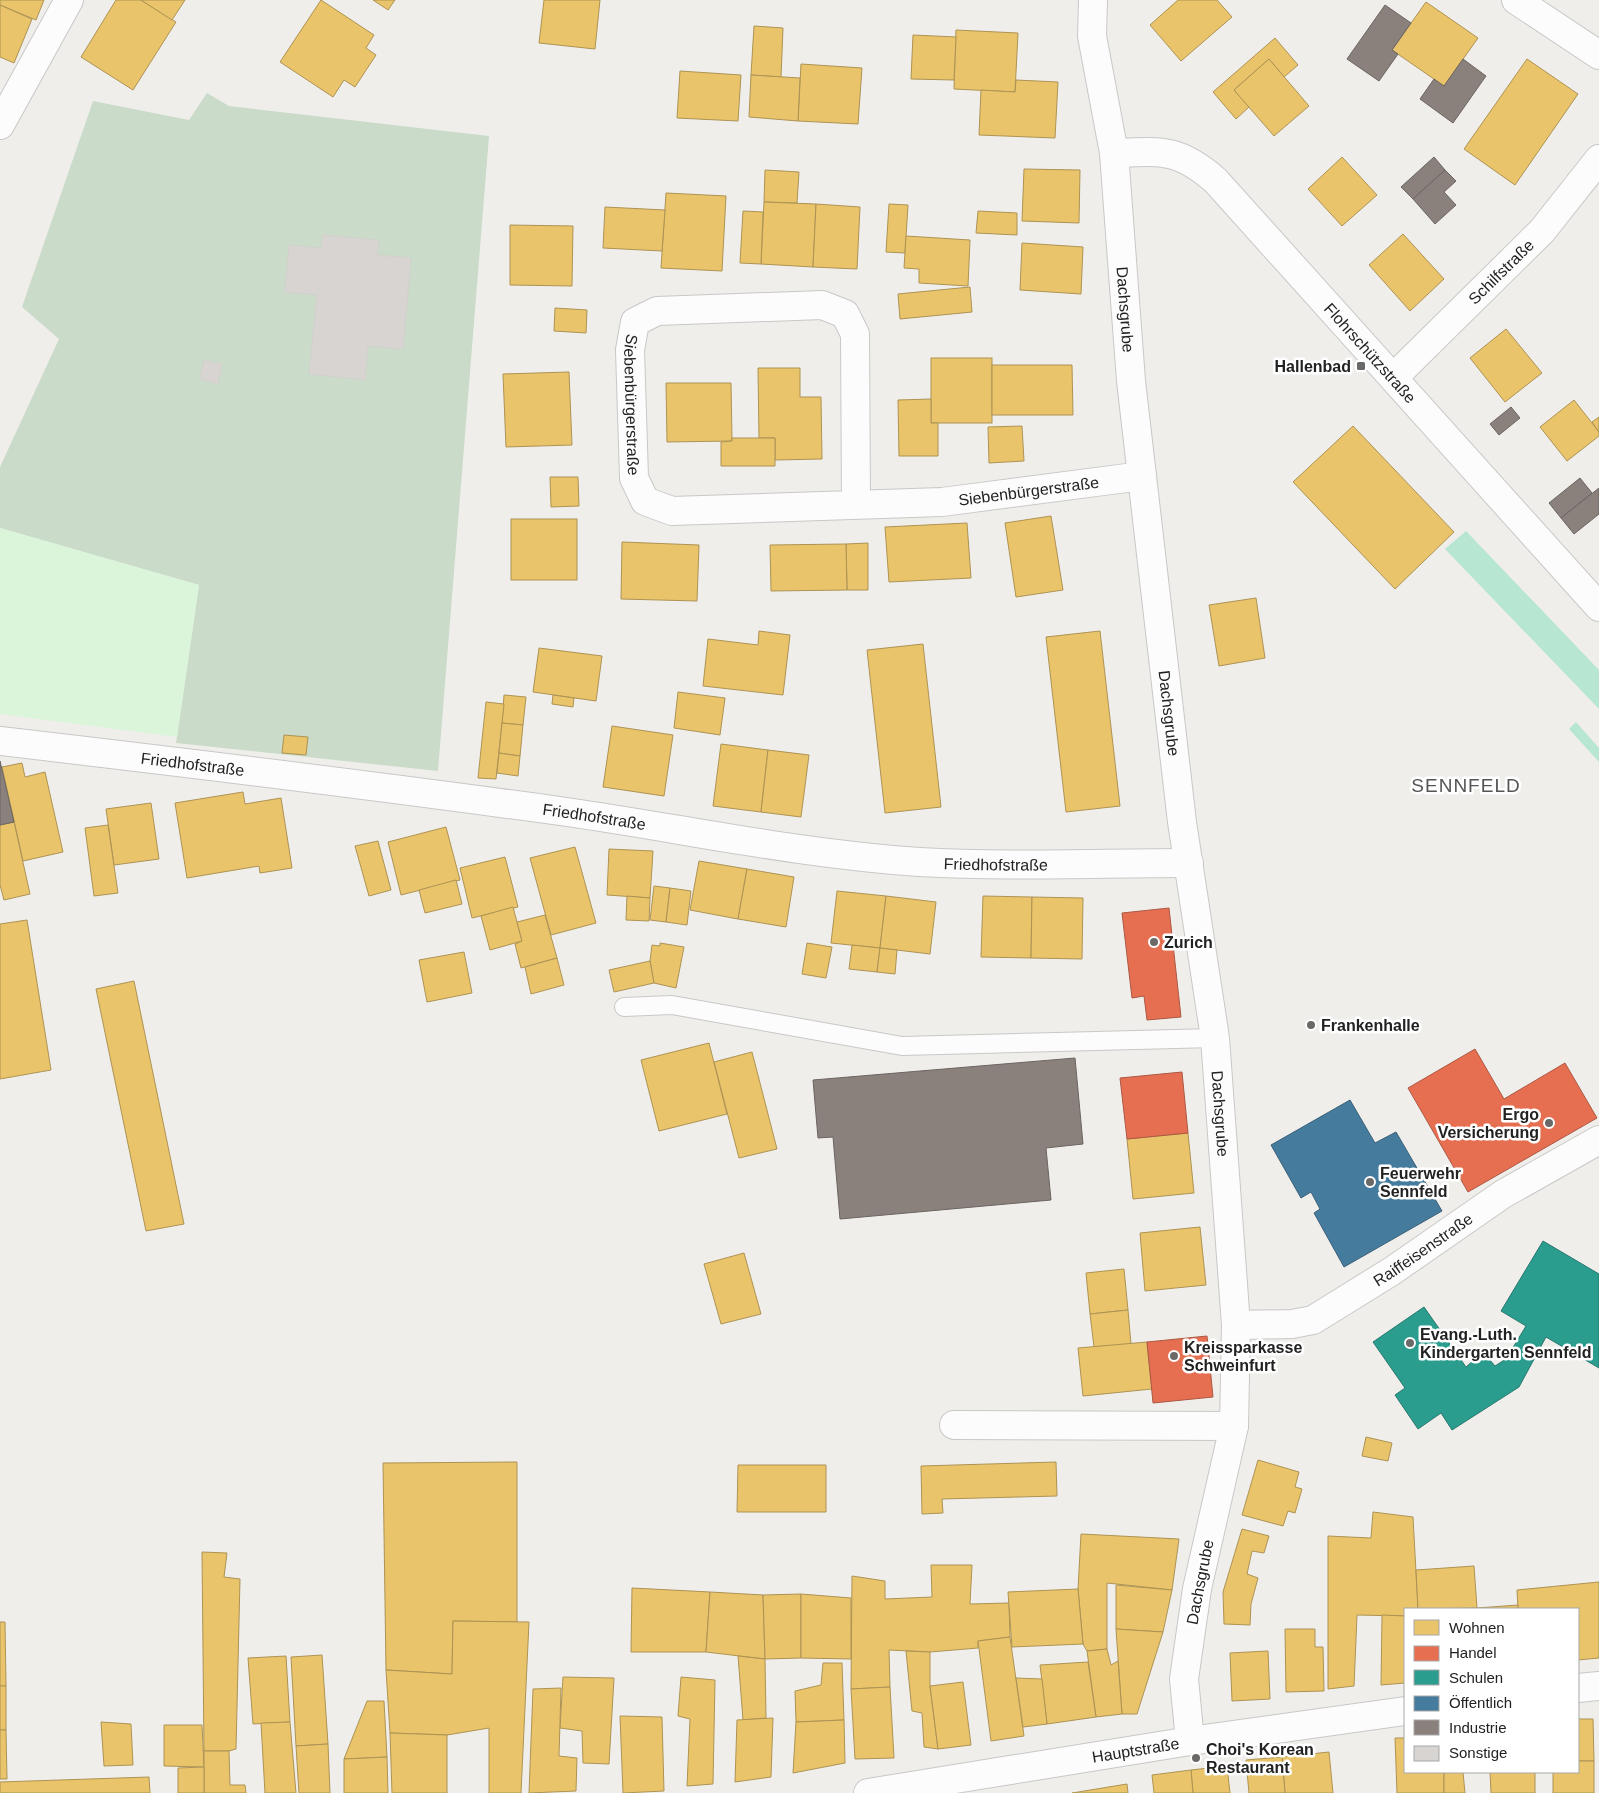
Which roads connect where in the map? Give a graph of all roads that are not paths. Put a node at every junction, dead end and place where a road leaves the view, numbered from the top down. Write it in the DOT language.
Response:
graph roads {
  1 [pos="69,0"];
  2 [pos="1093,0"];
  3 [pos="1516,0"];
  4 [pos="1599,55"];
  5 [pos="0,125"];
  6 [pos="1114,153"];
  7 [pos="1599,158"];
  8 [pos="1394,377"];
  9 [pos="1142,476"];
  10 [pos="856,504"];
  11 [pos="1599,607"];
  12 [pos="0,741"];
  13 [pos="1189,862"];
  14 [pos="624,1006"];
  15 [pos="1215,1038"];
  16 [pos="1599,1140"];
  17 [pos="1236,1325"];
  18 [pos="954,1425"];
  19 [pos="1234,1426"];
  20 [pos="1599,1686"];
  21 [pos="1579,1688"];
  22 [pos="1404,1711"];
  23 [pos="1190,1741"];
  24 [pos="868,1793"];
  1 -- 5 [label="street"];
  2 -- 6 [label="street, Dachsgrube"];
  3 -- 4 [label="street"];
  6 -- 8 [label="street, Flohrschützstraße"];
  6 -- 9 [label="street, Dachsgrube"];
  7 -- 8 [label="street, Schilfstraße"];
  8 -- 11 [label="street, Flohrschützstraße"];
  9 -- 10 [label="street, Siebenbürgerstraße"];
  9 -- 13 [label="street, Dachsgrube"];
  10 -- 10 [label="street, Siebenbürgerstraße"];
  12 -- 13 [label="street, Friedhofstraße"];
  13 -- 15 [label="street, Dachsgrube"];
  14 -- 15 [label="lane"];
  15 -- 17 [label="street, Dachsgrube"];
  16 -- 17 [label="street, Raiffeisenstraße"];
  17 -- 19 [label="street, Dachsgrube"];
  18 -- 19 [label="street"];
  19 -- 23 [label="street, Dachsgrube"];
  20 -- 21 [label="street"];
  22 -- 23 [label="street, Hauptstraße"];
  23 -- 24 [label="street, Hauptstraße"];
}
